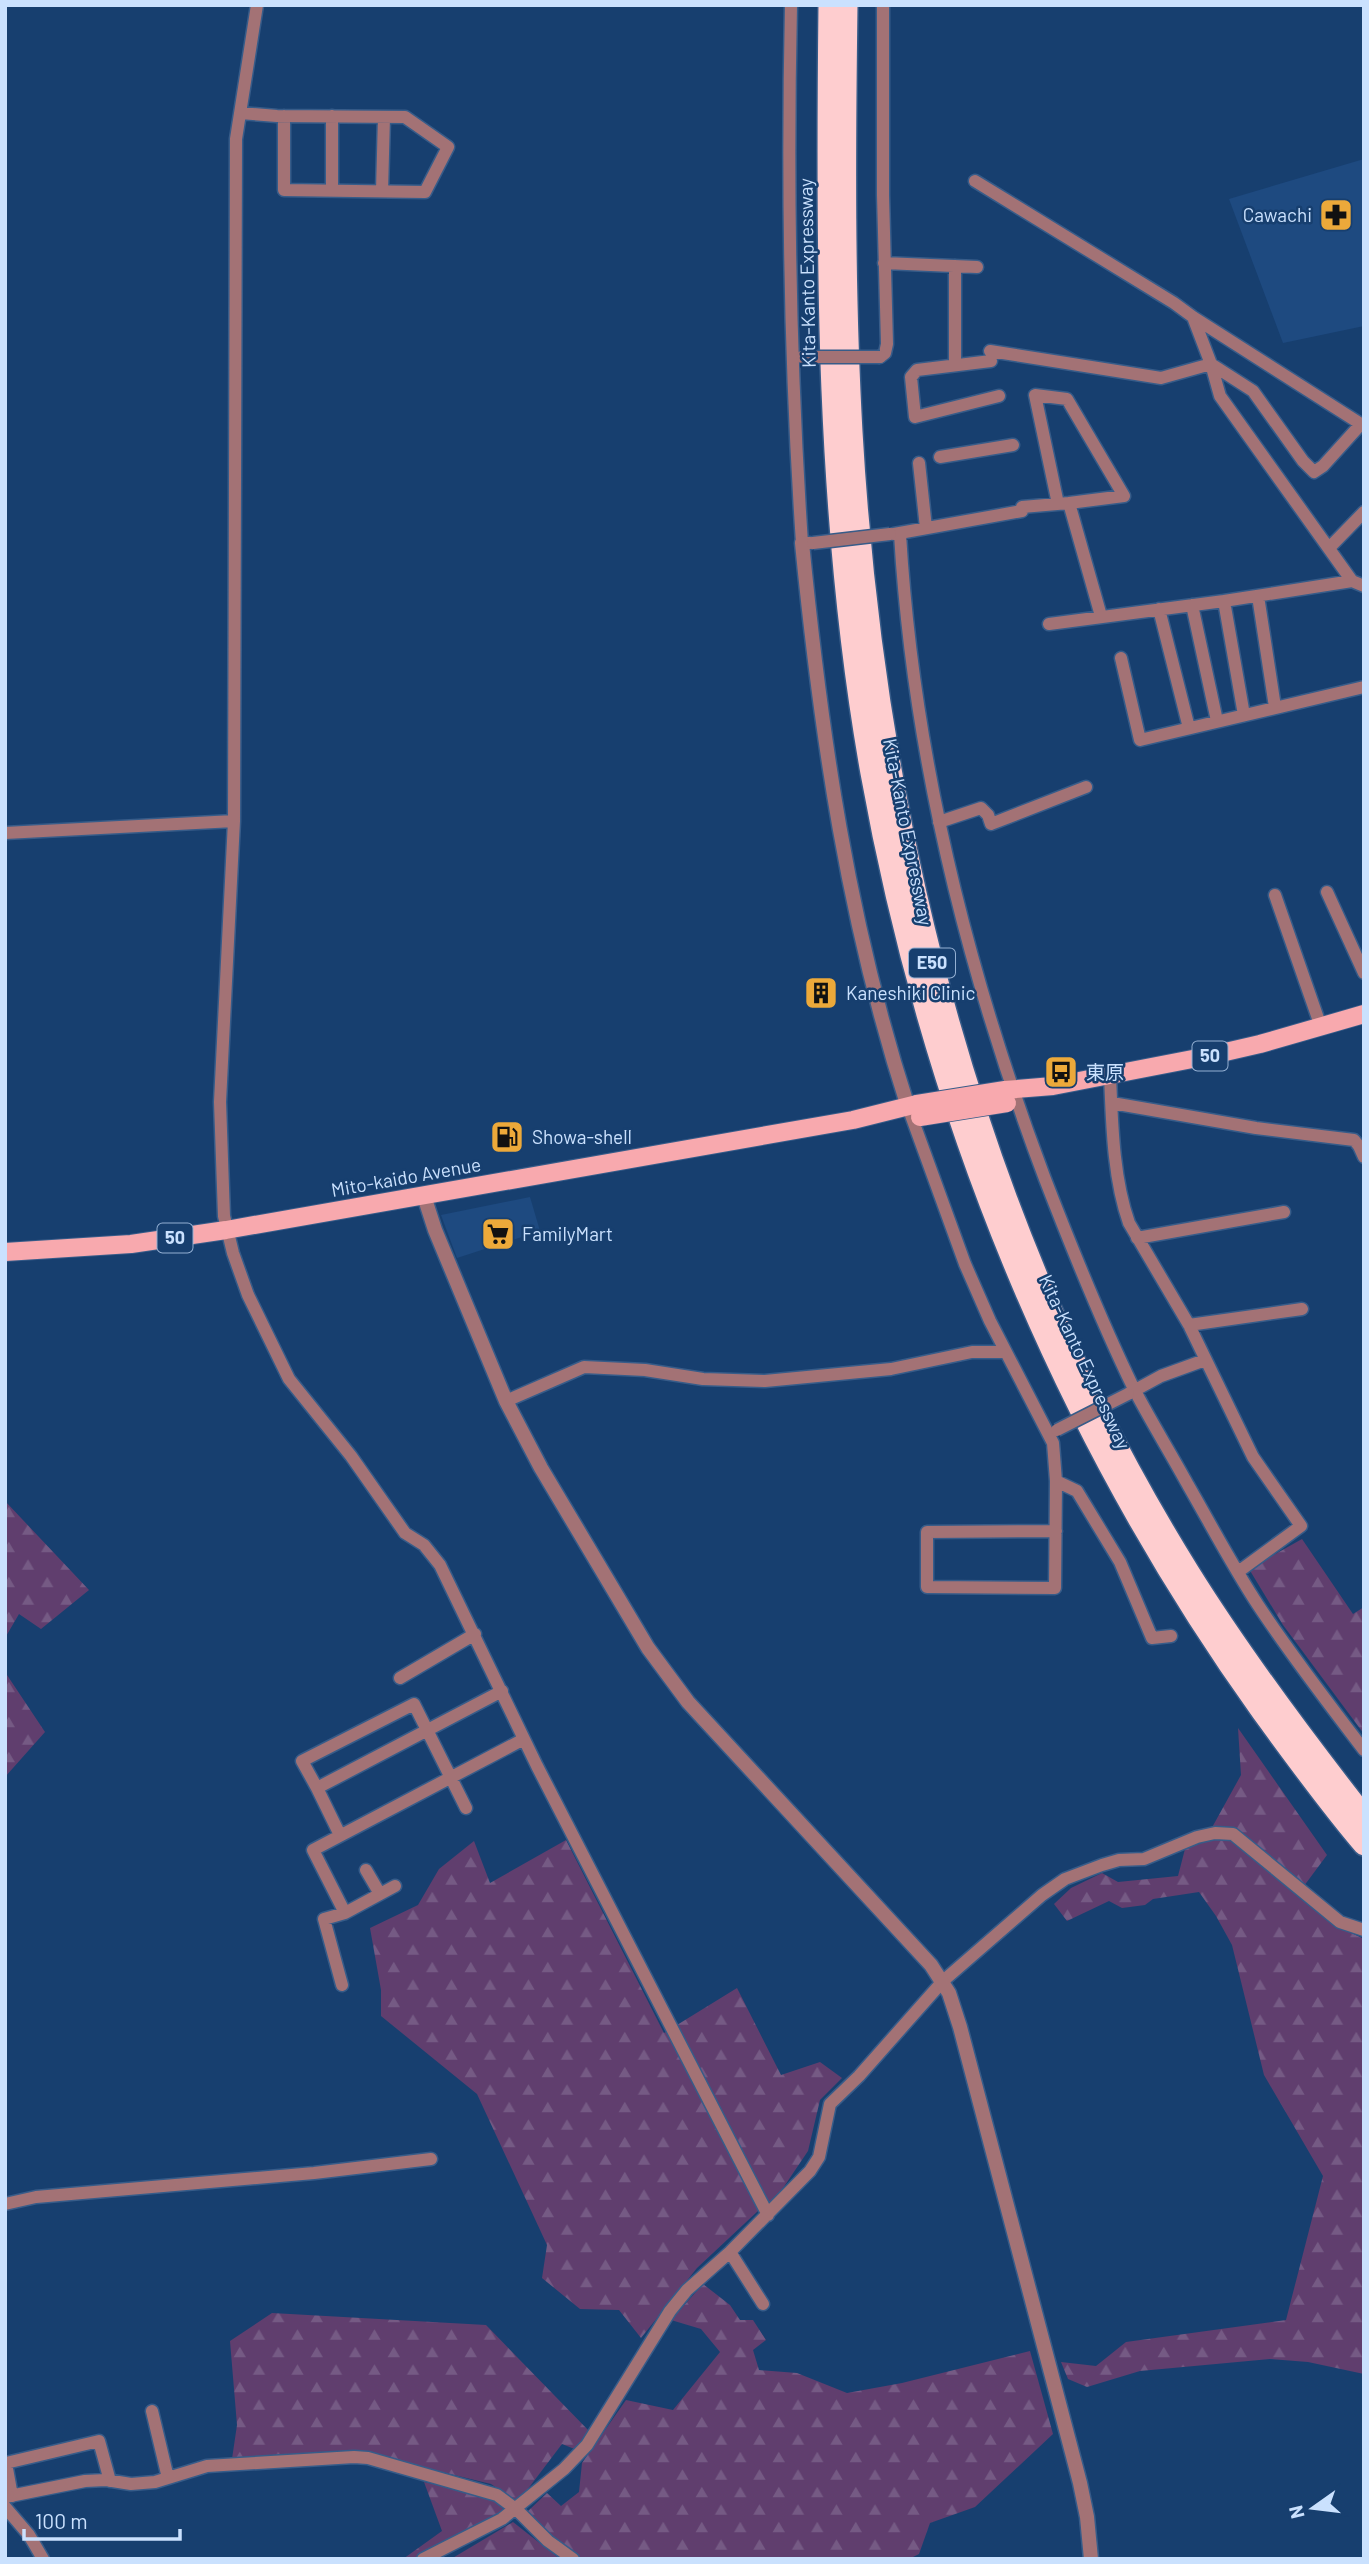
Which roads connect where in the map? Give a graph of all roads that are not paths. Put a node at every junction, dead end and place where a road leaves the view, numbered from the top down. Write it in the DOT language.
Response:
graph roads {
  1 [pos="257,5"];
  2 [pos="792,5"];
  3 [pos="829,5"];
  4 [pos="847,5"];
  5 [pos="883,5"];
  6 [pos="240,113"];
  7 [pos="284,116"];
  8 [pos="332,116"];
  9 [pos="384,117"];
  10 [pos="975,181"];
  11 [pos="332,190"];
  12 [pos="382,191"];
  13 [pos="884,263"];
  14 [pos="955,266"];
  15 [pos="977,267"];
  16 [pos="1192,317"];
  17 [pos="797,357"];
  18 [pos="1211,364"];
  19 [pos="955,365"];
  20 [pos="999,396"];
  21 [pos="1363,425"];
  22 [pos="1013,445"];
  23 [pos="940,457"];
  24 [pos="919,463"];
  25 [pos="1063,503"];
  26 [pos="1364,512"];
  27 [pos="926,528"];
  28 [pos="895,534"];
  29 [pos="808,543"];
  30 [pos="1329,548"];
  31 [pos="1358,584"];
  32 [pos="1258,596"];
  33 [pos="1224,601"];
  34 [pos="1192,605"];
  35 [pos="1159,609"];
  36 [pos="1101,616"];
  37 [pos="1049,624"];
  38 [pos="1121,657"];
  39 [pos="1364,687"];
  40 [pos="1275,707"];
  41 [pos="1244,715"];
  42 [pos="1217,721"];
  43 [pos="1189,728"];
  44 [pos="1086,788"];
  45 [pos="234,821"];
  46 [pos="939,822"];
  47 [pos="5,832"];
  48 [pos="1327,892"];
  49 [pos="1275,895"];
  50 [pos="1364,973"];
  51 [pos="1364,1014"];
  52 [pos="1321,1027"];
  53 [pos="1110,1075"];
  54 [pos="1010,1095"];
  55 [pos="1112,1102"];
  56 [pos="914,1111"];
  57 [pos="1364,1157"];
  58 [pos="424,1196"];
  59 [pos="1284,1212"];
  60 [pos="226,1230"];
  61 [pos="1137,1238"];
  62 [pos="5,1252"];
  63 [pos="1302,1309"];
  64 [pos="1189,1325"];
  65 [pos="1005,1352"];
  66 [pos="1205,1360"];
  67 [pos="1131,1392"];
  68 [pos="506,1401"];
  69 [pos="1053,1432"];
  70 [pos="1056,1481"];
  71 [pos="1056,1531"];
  72 [pos="1238,1572"];
  73 [pos="475,1634"];
  74 [pos="1171,1636"];
  75 [pos="400,1678"];
  76 [pos="502,1690"];
  77 [pos="427,1730"];
  78 [pos="524,1739"];
  79 [pos="1364,1750"];
  80 [pos="451,1778"];
  81 [pos="317,1788"];
  82 [pos="466,1808"];
  83 [pos="1364,1816"];
  84 [pos="340,1835"];
  85 [pos="1364,1845"];
  86 [pos="366,1870"];
  87 [pos="395,1886"];
  88 [pos="380,1894"];
  89 [pos="345,1913"];
  90 [pos="1364,1930"];
  91 [pos="943,1980"];
  92 [pos="342,1986"];
  93 [pos="431,2158"];
  94 [pos="5,2204"];
  95 [pos="768,2215"];
  96 [pos="730,2252"];
  97 [pos="763,2304"];
  98 [pos="152,2411"];
  99 [pos="168,2478"];
  100 [pos="110,2481"];
  101 [pos="7,2500"];
  102 [pos="517,2510"];
  103 [pos="43,2559"];
  104 [pos="424,2559"];
  105 [pos="573,2559"];
  106 [pos="1091,2559"];
  1 -- 6 [label="street"];
  2 -- 17 [label="street"];
  3 -- 85 [label="highway, Kita-Kanto Expressway / E50"];
  4 -- 83 [label="highway, Kita-Kanto Expressway / E50"];
  5 -- 13 [label="street"];
  6 -- 7 [label="street"];
  6 -- 45 [label="street"];
  7 -- 8 [label="street"];
  7 -- 11 [label="street"];
  8 -- 9 [label="street"];
  8 -- 11 [label="street"];
  9 -- 12 [label="street"];
  9 -- 12 [label="street"];
  10 -- 16 [label="street"];
  11 -- 12 [label="street"];
  13 -- 14 [label="street"];
  13 -- 17 [label="street, bridge"];
  14 -- 15 [label="street"];
  14 -- 19 [label="street"];
  16 -- 18 [label="street"];
  16 -- 21 [label="street"];
  17 -- 29 [label="street"];
  18 -- 19 [label="street"];
  18 -- 21 [label="street"];
  18 -- 30 [label="street"];
  19 -- 20 [label="street"];
  22 -- 23 [label="street"];
  24 -- 27 [label="street"];
  25 -- 25 [label="street"];
  25 -- 27 [label="street"];
  25 -- 36 [label="street"];
  26 -- 30 [label="street"];
  27 -- 28 [label="street"];
  28 -- 29 [label="street, bridge"];
  28 -- 46 [label="street"];
  29 -- 56 [label="street"];
  30 -- 31 [label="street"];
  31 -- 32 [label="street"];
  32 -- 33 [label="street"];
  32 -- 40 [label="street"];
  33 -- 34 [label="street"];
  33 -- 41 [label="street"];
  34 -- 35 [label="street"];
  34 -- 42 [label="street"];
  35 -- 36 [label="street"];
  35 -- 43 [label="street"];
  36 -- 37 [label="street"];
  38 -- 43 [label="street"];
  39 -- 40 [label="street"];
  40 -- 41 [label="street"];
  41 -- 42 [label="street"];
  42 -- 43 [label="street"];
  44 -- 46 [label="street"];
  45 -- 47 [label="street"];
  45 -- 60 [label="street"];
  46 -- 54 [label="street"];
  48 -- 50 [label="street"];
  49 -- 52 [label="street"];
  51 -- 52 [label="main road, Mito-kaido Avenue / 50"];
  52 -- 53 [label="main road, Mito-kaido Avenue / 50"];
  53 -- 54 [label="main road, Mito-kaido Avenue / 50"];
  53 -- 55 [label="street"];
  54 -- 56 [label="main road, Mito-kaido Avenue / 50, bridge"];
  54 -- 67 [label="street"];
  55 -- 57 [label="street"];
  55 -- 61 [label="street"];
  56 -- 58 [label="main road, Mito-kaido Avenue / 50"];
  56 -- 65 [label="street"];
  58 -- 60 [label="main road, Mito-kaido Avenue / 50"];
  58 -- 68 [label="street"];
  59 -- 61 [label="street"];
  60 -- 62 [label="main road, Mito-kaido Avenue / 50"];
  60 -- 73 [label="street"];
  61 -- 64 [label="street"];
  63 -- 64 [label="street"];
  64 -- 66 [label="street"];
  65 -- 68 [label="street"];
  65 -- 69 [label="street"];
  66 -- 67 [label="street"];
  66 -- 72 [label="street"];
  67 -- 69 [label="street, bridge"];
  67 -- 72 [label="street"];
  68 -- 91 [label="street"];
  69 -- 70 [label="street"];
  70 -- 71 [label="street"];
  70 -- 74 [label="street"];
  71 -- 71 [label="street"];
  72 -- 79 [label="street"];
  73 -- 75 [label="street"];
  73 -- 76 [label="street"];
  76 -- 77 [label="street"];
  76 -- 78 [label="street"];
  77 -- 80 [label="street"];
  77 -- 81 [label="street"];
  77 -- 81 [label="street"];
  78 -- 80 [label="street"];
  78 -- 95 [label="street"];
  80 -- 82 [label="street"];
  80 -- 84 [label="street"];
  81 -- 84 [label="street"];
  84 -- 89 [label="street"];
  86 -- 88 [label="street"];
  87 -- 88 [label="street"];
  88 -- 89 [label="street"];
  89 -- 92 [label="street"];
  90 -- 91 [label="street"];
  91 -- 95 [label="street"];
  91 -- 106 [label="street"];
  93 -- 94 [label="street"];
  95 -- 96 [label="street"];
  96 -- 97 [label="street"];
  96 -- 102 [label="street"];
  98 -- 99 [label="street"];
  99 -- 100 [label="street"];
  99 -- 102 [label="street"];
  100 -- 101 [label="street"];
  100 -- 101 [label="street"];
  101 -- 103 [label="street"];
  102 -- 104 [label="street"];
  102 -- 105 [label="street"];
}
